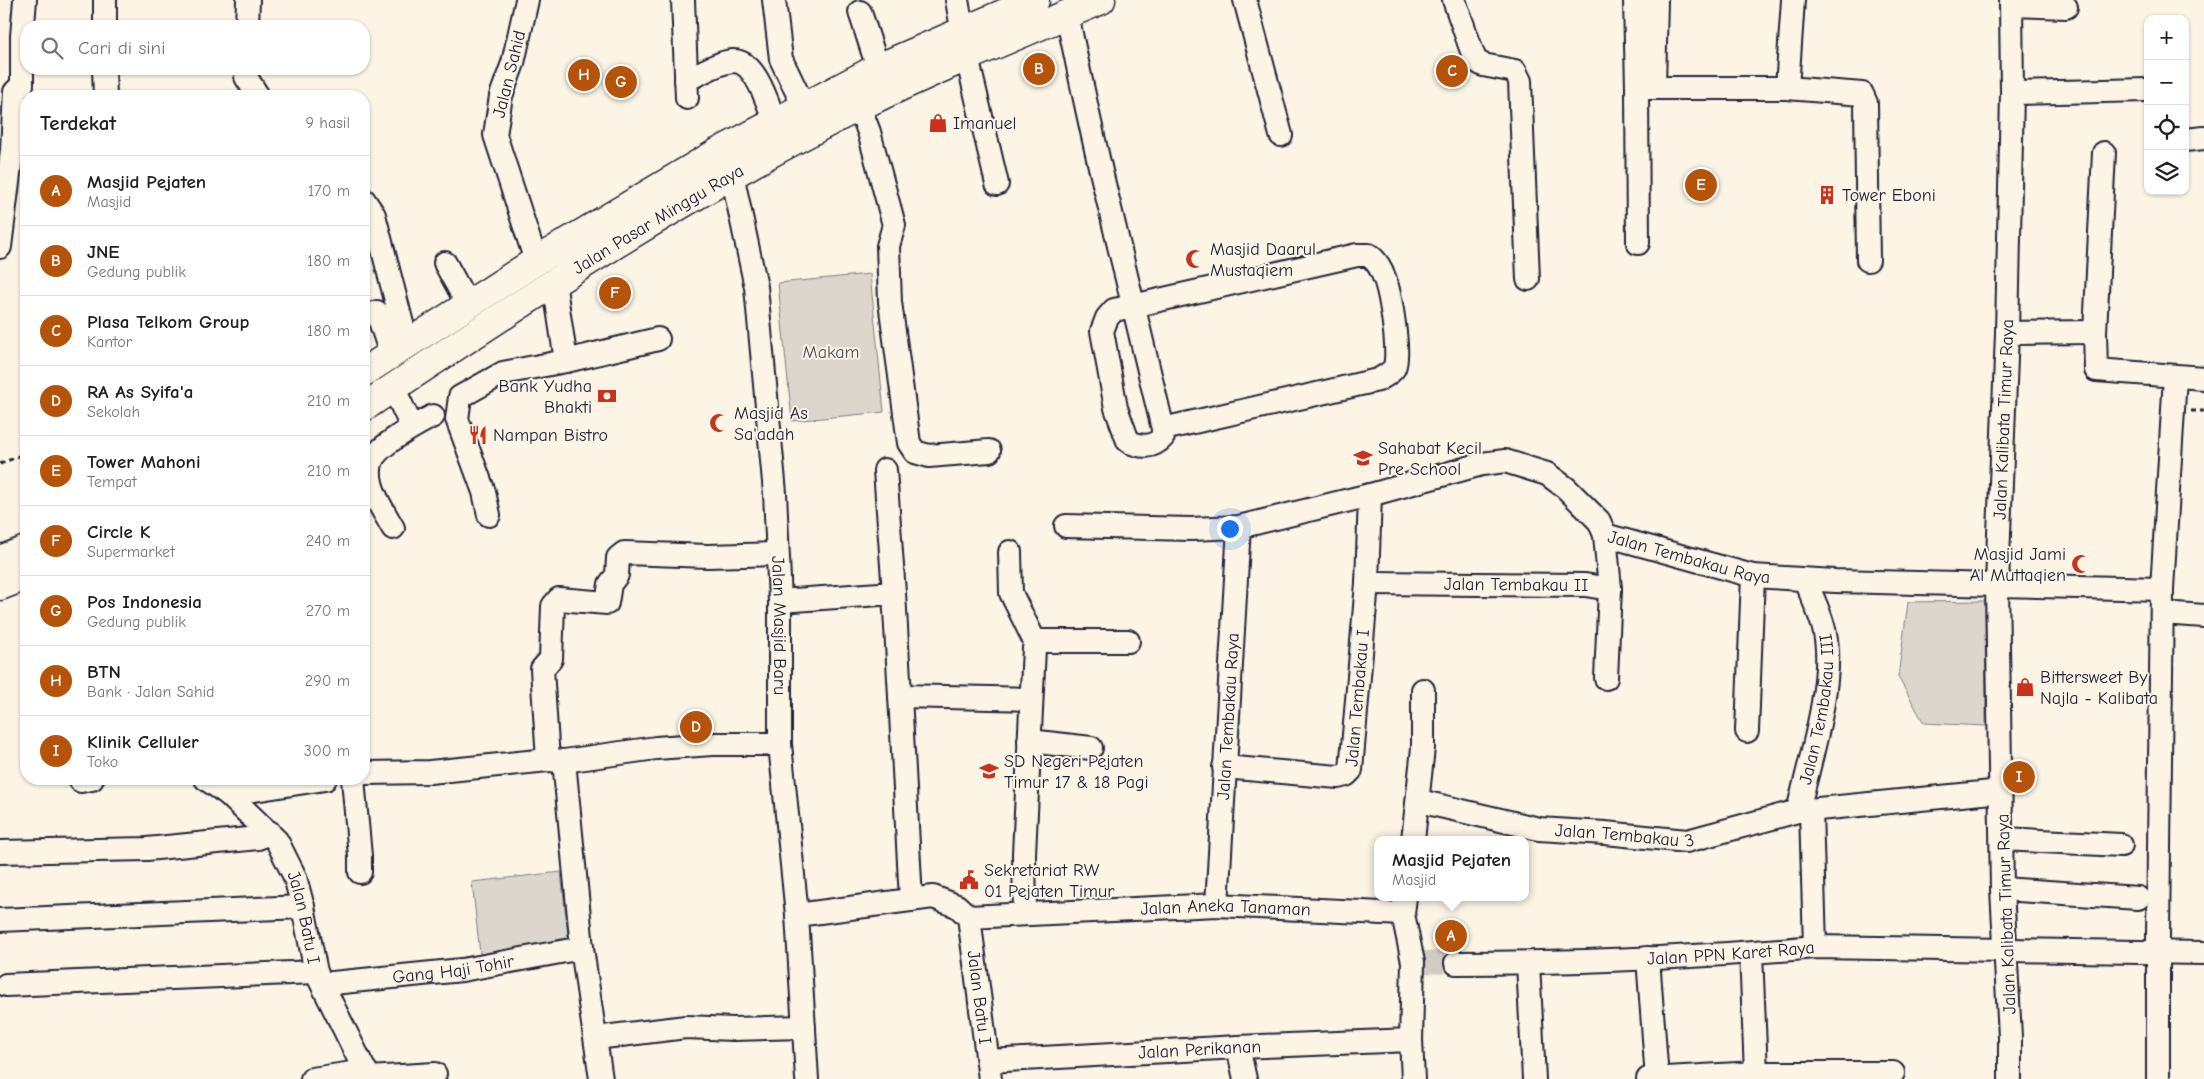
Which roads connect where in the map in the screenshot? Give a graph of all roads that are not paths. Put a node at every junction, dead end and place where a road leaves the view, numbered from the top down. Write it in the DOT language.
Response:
graph roads {
  1 [pos="26,0"];
  2 [pos="106,0"];
  3 [pos="248,0"];
  4 [pos="527,0"];
  5 [pos="683,0"];
  6 [pos="774,0"];
  7 [pos="1034,0"];
  8 [pos="1101,0"];
  9 [pos="1245,0"];
  10 [pos="1454,0"];
  11 [pos="1635,0"];
  12 [pos="1656,0"];
  13 [pos="1793,0"];
  14 [pos="2011,2"];
  15 [pos="2066,7"];
  16 [pos="1067,15"];
  17 [pos="960,16"];
  18 [pos="24,20"];
  19 [pos="105,20"];
  20 [pos="247,20"];
  21 [pos="862,21"];
  22 [pos="967,57"];
  23 [pos="876,62"];
  24 [pos="22,75"];
  25 [pos="104,75"];
  26 [pos="246,75"];
  27 [pos="1646,88"];
  28 [pos="1787,88"];
  29 [pos="105,90"];
  30 [pos="254,90"];
  31 [pos="2144,90"];
  32 [pos="2012,94"];
  33 [pos="802,103"];
  34 [pos="859,106"];
  35 [pos="772,116"];
  36 [pos="1281,135"];
  37 [pos="2204,138"];
  38 [pos="2189,140"];
  39 [pos="2104,153"];
  40 [pos="732,174"];
  41 [pos="997,184"];
  42 [pos="370,210"];
  43 [pos="1638,243"];
  44 [pos="0,247"];
  45 [pos="533,252"];
  46 [pos="1868,260"];
  47 [pos="1528,279"];
  48 [pos="554,282"];
  49 [pos="1133,306"];
  50 [pos="2095,332"];
  51 [pos="390,333"];
  52 [pos="2008,333"];
  53 [pos="658,340"];
  54 [pos="566,361"];
  55 [pos="370,363"];
  56 [pos="2175,377"];
  57 [pos="2204,378"];
  58 [pos="393,388"];
  59 [pos="370,403"];
  60 [pos="433,416"];
  61 [pos="412,427"];
  62 [pos="1163,429"];
  63 [pos="988,451"];
  64 [pos="370,456"];
  65 [pos="884,470"];
  66 [pos="370,477"];
  67 [pos="1370,495"];
  68 [pos="489,515"];
  69 [pos="1066,526"];
  70 [pos="1239,527"];
  71 [pos="393,528"];
  72 [pos="1606,535"];
  73 [pos="20,552"];
  74 [pos="1010,552"];
  75 [pos="778,554"];
  76 [pos="0,560"];
  77 [pos="1752,576"];
  78 [pos="20,578"];
  79 [pos="1805,580"];
  80 [pos="1367,583"];
  81 [pos="1997,584"];
  82 [pos="0,586"];
  83 [pos="1610,589"];
  84 [pos="2162,589"];
  85 [pos="894,593"];
  86 [pos="780,601"];
  87 [pos="2162,613"];
  88 [pos="2204,616"];
  89 [pos="1128,641"];
  90 [pos="1036,644"];
  91 [pos="1606,678"];
  92 [pos="1423,690"];
  93 [pos="900,696"];
  94 [pos="1030,698"];
  95 [pos="1747,731"];
  96 [pos="1029,741"];
  97 [pos="780,744"];
  98 [pos="1090,748"];
  99 [pos="556,760"];
  100 [pos="1224,767"];
  101 [pos="370,773"];
  102 [pos="215,785"];
  103 [pos="286,785"];
  104 [pos="354,785"];
  105 [pos="2002,792"];
  106 [pos="228,794"];
  107 [pos="1419,801"];
  108 [pos="1804,811"];
  109 [pos="269,832"];
  110 [pos="1414,836"];
  111 [pos="2002,839"];
  112 [pos="2121,845"];
  113 [pos="0,852"];
  114 [pos="360,872"];
  115 [pos="2002,889"];
  116 [pos="2138,898"];
  117 [pos="911,900"];
  118 [pos="1217,905"];
  119 [pos="1404,906"];
  120 [pos="303,907"];
  121 [pos="1025,913"];
  122 [pos="797,915"];
  123 [pos="969,917"];
  124 [pos="0,920"];
  125 [pos="582,948"];
  126 [pos="1815,948"];
  127 [pos="2005,949"];
  128 [pos="1751,953"];
  129 [pos="2158,953"];
  130 [pos="2204,953"];
  131 [pos="1648,958"];
  132 [pos="1456,962"];
  133 [pos="1528,963"];
  134 [pos="320,978"];
  135 [pos="6,985"];
  136 [pos="804,1027"];
  137 [pos="596,1038"];
  138 [pos="1412,1040"];
  139 [pos="1238,1047"];
  140 [pos="989,1070"];
  141 [pos="1756,1073"];
  142 [pos="1893,1073"];
  143 [pos="435,1074"];
  144 [pos="368,1076"];
  145 [pos="1794,1077"];
  146 [pos="312,1079"];
  147 [pos="601,1079"];
  148 [pos="807,1079"];
  149 [pos="1245,1079"];
  150 [pos="1413,1079"];
  151 [pos="1534,1079"];
  152 [pos="1648,1079"];
  153 [pos="1657,1079"];
  154 [pos="2010,1079"];
  155 [pos="2158,1079"];
  1 -- 18 [label="street"];
  2 -- 19 [label="street"];
  3 -- 20 [label="street"];
  4 -- 45 [label="street, Jalan Sahid"];
  5 -- 35 [label="street"];
  6 -- 33 [label="street"];
  7 -- 17 [label="main road, Jalan Pasar Minggu Raya"];
  8 -- 16 [label="main road, Jalan Pasar Minggu Raya"];
  9 -- 36 [label="street"];
  10 -- 47 [label="street"];
  11 -- 27 [label="street"];
  12 -- 27 [label="street"];
  13 -- 28 [label="street"];
  14 -- 15 [label="street"];
  14 -- 32 [label="street, Jalan Kalibata Timur Raya"];
  16 -- 22 [label="main road, Jalan Pasar Minggu Raya"];
  16 -- 49 [label="street"];
  17 -- 22 [label="street"];
  17 -- 23 [label="main road, Jalan Pasar Minggu Raya"];
  21 -- 23 [label="street"];
  22 -- 34 [label="main road, Jalan Pasar Minggu Raya"];
  22 -- 41 [label="street"];
  23 -- 33 [label="main road, Jalan Pasar Minggu Raya"];
  24 -- 44 [label="street"];
  25 -- 29 [label="street"];
  26 -- 30 [label="street"];
  27 -- 28 [label="street"];
  27 -- 43 [label="street"];
  28 -- 46 [label="street"];
  31 -- 32 [label="street"];
  32 -- 52 [label="street, Jalan Kalibata Timur Raya"];
  33 -- 35 [label="main road, Jalan Pasar Minggu Raya"];
  34 -- 40 [label="main road, Jalan Pasar Minggu Raya"];
  34 -- 63 [label="street"];
  35 -- 45 [label="main road, Jalan Pasar Minggu Raya"];
  37 -- 38 [label="street"];
  39 -- 50 [label="street"];
  40 -- 48 [label="main road, Jalan Pasar Minggu Raya"];
  40 -- 75 [label="street, Jalan Masjid Baru"];
  42 -- 51 [label="street"];
  45 -- 51 [label="main road, Jalan Pasar Minggu Raya"];
  48 -- 54 [label="street"];
  48 -- 58 [label="main road, Jalan Pasar Minggu Raya"];
  49 -- 62 [label="street"];
  49 -- 62 [label="street"];
  49 -- 62 [label="street"];
  50 -- 52 [label="street"];
  50 -- 56 [label="street"];
  51 -- 55 [label="main road, Jalan Pasar Minggu Raya"];
  52 -- 81 [label="street, Jalan Kalibata Timur Raya"];
  53 -- 54 [label="street"];
  54 -- 68 [label="street"];
  56 -- 57 [label="street"];
  56 -- 84 [label="street"];
  58 -- 59 [label="main road, Jalan Pasar Minggu Raya"];
  58 -- 61 [label="street"];
  60 -- 61 [label="street"];
  61 -- 64 [label="street"];
  65 -- 85 [label="street"];
  66 -- 71 [label="street"];
  67 -- 70 [label="street, Jalan Tembakau Raya"];
  67 -- 72 [label="street, Jalan Tembakau Raya"];
  67 -- 80 [label="street, Jalan Tembakau I"];
  69 -- 70 [label="street, Jalan Tembakau Raya"];
  70 -- 100 [label="street, Jalan Tembakau Raya"];
  72 -- 77 [label="street, Jalan Tembakau Raya"];
  72 -- 83 [label="street, Jalan Tembakau II"];
  73 -- 76 [label="main road"];
  74 -- 90 [label="street"];
  75 -- 86 [label="street, Jalan Masjid Baru"];
  75 -- 99 [label="street"];
  77 -- 79 [label="street, Jalan Tembakau Raya"];
  77 -- 95 [label="street"];
  78 -- 82 [label="main road"];
  79 -- 81 [label="street, Jalan Tembakau Raya"];
  79 -- 108 [label="street, Jalan Tembakau III"];
  80 -- 83 [label="street, Jalan Tembakau II"];
  80 -- 100 [label="street, Jalan Tembakau I"];
  81 -- 84 [label="street, Jalan Tembakau Raya"];
  81 -- 105 [label="street, Jalan Kalibata Timur Raya"];
  83 -- 91 [label="street"];
  84 -- 87 [label="street"];
  85 -- 86 [label="street"];
  85 -- 93 [label="street"];
  86 -- 97 [label="street, Jalan Masjid Baru"];
  87 -- 88 [label="street"];
  87 -- 129 [label="street"];
  89 -- 90 [label="street"];
  90 -- 94 [label="street"];
  92 -- 107 [label="street"];
  93 -- 94 [label="street"];
  93 -- 117 [label="street"];
  94 -- 96 [label="street"];
  96 -- 98 [label="street"];
  96 -- 121 [label="street"];
  97 -- 99 [label="street"];
  97 -- 122 [label="street, Jalan Masjid Baru"];
  99 -- 101 [label="street"];
  99 -- 125 [label="street"];
  100 -- 118 [label="street, Jalan Tembakau Raya"];
  102 -- 106 [label="street, Jalan Batu I"];
  103 -- 106 [label="street"];
  104 -- 114 [label="street"];
  105 -- 108 [label="street, Jalan Tembakau 3"];
  105 -- 111 [label="street, Jalan Kalibata Timur Raya"];
  106 -- 109 [label="street, Jalan Batu I"];
  107 -- 108 [label="street, Jalan Tembakau 3"];
  107 -- 110 [label="street"];
  108 -- 126 [label="street, Jalan Tembakau III"];
  109 -- 113 [label="street"];
  109 -- 120 [label="street, Jalan Batu I"];
  111 -- 112 [label="street"];
  111 -- 115 [label="street, Jalan Kalibata Timur Raya"];
  115 -- 116 [label="street"];
  115 -- 127 [label="street, Jalan Kalibata Timur Raya"];
  117 -- 122 [label="street"];
  117 -- 123 [label="street"];
  118 -- 119 [label="street, Jalan Aneka Tanaman"];
  118 -- 121 [label="street, Jalan Aneka Tanaman"];
  119 -- 138 [label="street, Jalan Aneka Tanaman"];
  120 -- 124 [label="street"];
  120 -- 134 [label="street, Jalan Batu I"];
  121 -- 123 [label="street, Jalan Aneka Tanaman"];
  122 -- 136 [label="street, Jalan Masjid Baru"];
  123 -- 140 [label="street, Jalan Batu I"];
  125 -- 134 [label="street, Gang Haji Tohir"];
  125 -- 137 [label="street"];
  126 -- 127 [label="street, Jalan PPN Karet Raya"];
  126 -- 128 [label="street, Jalan PPN Karet Raya"];
  127 -- 129 [label="street, Jalan PPN Karet Raya"];
  127 -- 154 [label="street, Jalan Kalibata Timur Raya"];
  128 -- 131 [label="street, Jalan PPN Karet Raya"];
  128 -- 141 [label="street"];
  129 -- 130 [label="street, Jalan PPN Karet Raya"];
  129 -- 155 [label="street"];
  131 -- 133 [label="street, Jalan PPN Karet Raya"];
  131 -- 153 [label="street"];
  132 -- 133 [label="street, Jalan PPN Karet Raya"];
  133 -- 151 [label="street"];
  134 -- 135 [label="street, Gang Haji Tohir"];
  134 -- 144 [label="street, Jalan Batu I"];
  136 -- 137 [label="street"];
  136 -- 148 [label="street, Jalan Masjid Baru"];
  137 -- 147 [label="street"];
  138 -- 139 [label="street, Jalan Perikanan"];
  138 -- 150 [label="street"];
  139 -- 140 [label="street, Jalan Perikanan"];
  139 -- 149 [label="street"];
  141 -- 145 [label="street"];
  141 -- 153 [label="street"];
  142 -- 145 [label="street"];
  143 -- 144 [label="street"];
  144 -- 146 [label="street"];
  152 -- 153 [label="street"];
}
